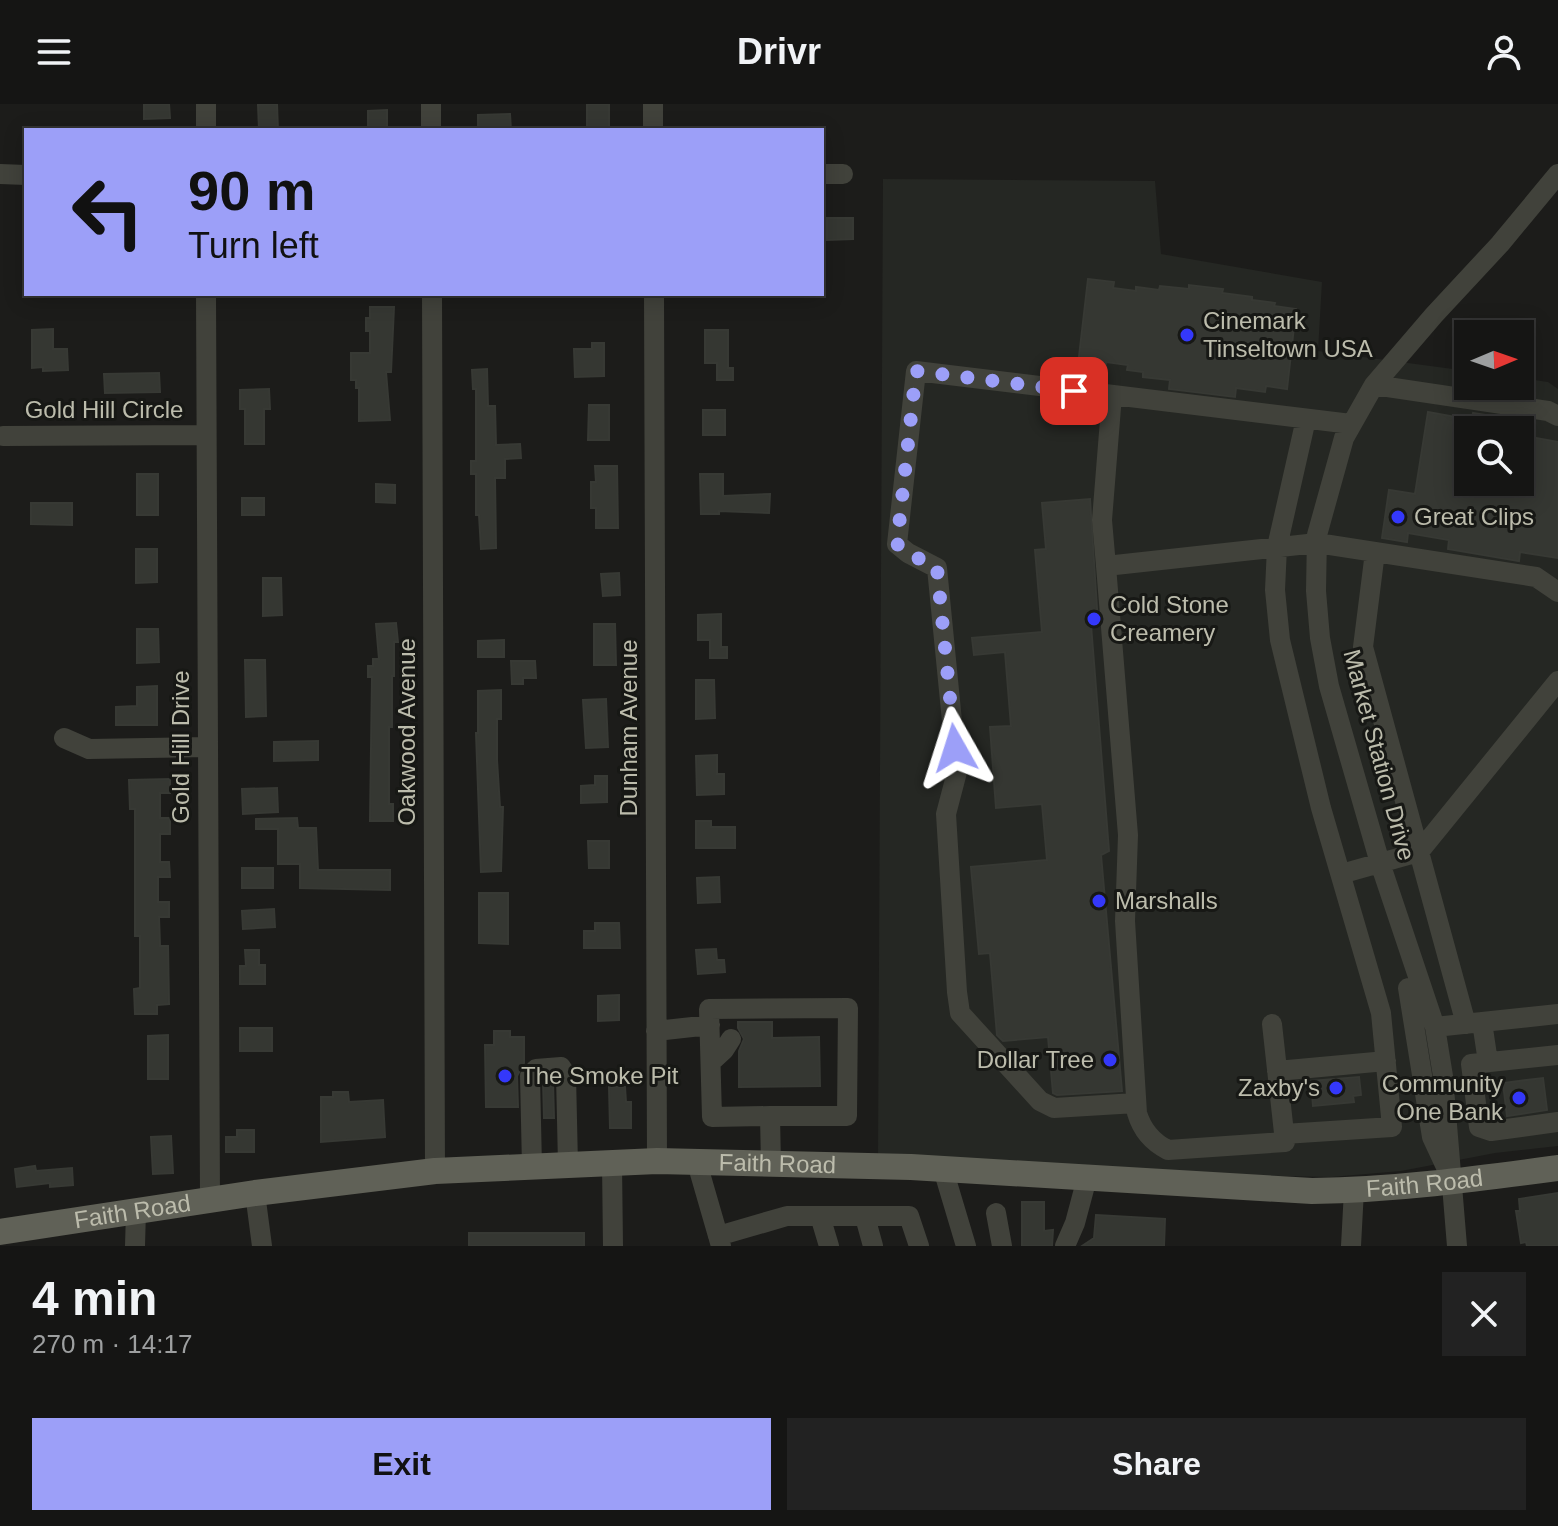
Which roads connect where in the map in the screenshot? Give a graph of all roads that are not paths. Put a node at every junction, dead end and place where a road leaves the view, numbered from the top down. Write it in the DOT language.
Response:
graph roads {
  1 [pos="206,104"];
  2 [pos="431,104"];
  3 [pos="653,104"];
  4 [pos="206,128"];
  5 [pos="431,128"];
  6 [pos="653,128"];
  7 [pos="0,174"];
  8 [pos="824,174"];
  9 [pos="843,174"];
  10 [pos="1558,174"];
  11 [pos="24,175"];
  12 [pos="206,296"];
  13 [pos="432,296"];
  14 [pos="654,296"];
  15 [pos="1374,385"];
  16 [pos="1112,395"];
  17 [pos="1558,416"];
  18 [pos="1306,419"];
  19 [pos="1351,424"];
  20 [pos="205,435"];
  21 [pos="3,436"];
  22 [pos="1317,543"];
  23 [pos="1277,547"];
  24 [pos="1375,552"];
  25 [pos="1106,566"];
  26 [pos="1558,592"];
  27 [pos="1558,681"];
  28 [pos="64,738"];
  29 [pos="207,747"];
  30 [pos="1419,852"];
  31 [pos="1380,863"];
  32 [pos="1341,874"];
  33 [pos="1409,948"];
  34 [pos="1558,1015"];
  35 [pos="1474,1023"];
  36 [pos="1272,1024"];
  37 [pos="724,1025"];
  38 [pos="1435,1027"];
  39 [pos="656,1031"];
  40 [pos="1558,1055"];
  41 [pos="1386,1061"];
  42 [pos="1488,1062"];
  43 [pos="1277,1071"];
  44 [pos="1136,1103"];
  45 [pos="770,1116"];
  46 [pos="1558,1122"];
  47 [pos="1284,1134"];
  48 [pos="657,1161"];
  49 [pos="612,1163"];
  50 [pos="697,1163"];
  51 [pos="568,1165"];
  52 [pos="771,1165"];
  53 [pos="532,1167"];
  54 [pos="1558,1168"];
  55 [pos="943,1169"];
  56 [pos="435,1171"];
  57 [pos="1087,1178"];
  58 [pos="1453,1182"];
  59 [pos="1354,1190"];
  60 [pos="255,1193"];
  61 [pos="210,1199"];
  62 [pos="136,1211"];
  63 [pos="996,1213"];
  64 [pos="820,1216"];
  65 [pos="865,1217"];
  66 [pos="0,1232"];
  67 [pos="719,1241"];
  68 [pos="619,1243"];
  69 [pos="135,1246"];
  70 [pos="262,1246"];
  71 [pos="827,1246"];
  72 [pos="873,1246"];
  73 [pos="919,1246"];
  74 [pos="966,1246"];
  75 [pos="1002,1246"];
  76 [pos="1065,1246"];
  77 [pos="1351,1246"];
  78 [pos="1457,1246"];
  1 -- 4 [label="street"];
  2 -- 5 [label="street"];
  3 -- 6 [label="street"];
  7 -- 11 [label="street"];
  8 -- 9 [label="street"];
  10 -- 15 [label="street, Market Station Drive"];
  12 -- 20 [label="street, Gold Hill Drive"];
  13 -- 56 [label="street, Oakwood Avenue"];
  14 -- 39 [label="street, Dunham Avenue"];
  15 -- 17 [label="street"];
  15 -- 19 [label="street, Market Station Drive"];
  16 -- 18 [label="street"];
  16 -- 25 [label="street"];
  16 -- 44 [label="street"];
  18 -- 19 [label="street"];
  18 -- 23 [label="street"];
  19 -- 22 [label="street, Market Station Drive"];
  20 -- 21 [label="street, Gold Hill Circle"];
  20 -- 29 [label="street, Gold Hill Drive"];
  22 -- 23 [label="street"];
  22 -- 24 [label="street"];
  22 -- 31 [label="street, Market Station Drive"];
  23 -- 25 [label="street"];
  23 -- 32 [label="street"];
  24 -- 26 [label="street"];
  24 -- 30 [label="street"];
  25 -- 44 [label="street"];
  27 -- 30 [label="street"];
  28 -- 29 [label="street"];
  29 -- 61 [label="street, Gold Hill Drive"];
  30 -- 31 [label="street"];
  30 -- 35 [label="street"];
  31 -- 32 [label="street"];
  31 -- 33 [label="street, Market Station Drive"];
  32 -- 41 [label="street"];
  33 -- 38 [label="street, Market Station Drive"];
  33 -- 58 [label="street, Market Station Drive"];
  34 -- 35 [label="street"];
  35 -- 38 [label="street"];
  35 -- 42 [label="street"];
  36 -- 43 [label="street"];
  37 -- 39 [label="street"];
  37 -- 45 [label="street"];
  37 -- 45 [label="street"];
  38 -- 58 [label="street, Market Station Drive"];
  39 -- 48 [label="street, Dunham Avenue"];
  40 -- 42 [label="street"];
  41 -- 43 [label="street"];
  41 -- 47 [label="street"];
  42 -- 46 [label="street"];
  43 -- 47 [label="street"];
  44 -- 47 [label="street"];
  45 -- 52 [label="street"];
  48 -- 49 [label="main road, Faith Road"];
  48 -- 50 [label="main road, Faith Road"];
  49 -- 51 [label="main road, Faith Road"];
  49 -- 68 [label="street"];
  50 -- 52 [label="main road, Faith Road"];
  50 -- 67 [label="street"];
  51 -- 53 [label="main road, Faith Road"];
  51 -- 53 [label="street"];
  52 -- 55 [label="main road, Faith Road"];
  53 -- 56 [label="main road, Faith Road"];
  54 -- 58 [label="main road, Faith Road"];
  55 -- 57 [label="main road, Faith Road"];
  55 -- 74 [label="street"];
  56 -- 60 [label="main road, Faith Road"];
  57 -- 59 [label="main road, Faith Road"];
  57 -- 76 [label="street"];
  58 -- 59 [label="main road, Faith Road"];
  58 -- 78 [label="street, Market Station Drive"];
  59 -- 77 [label="street"];
  60 -- 61 [label="main road, Faith Road"];
  60 -- 70 [label="street"];
  61 -- 62 [label="main road, Faith Road"];
  62 -- 66 [label="main road, Faith Road"];
  62 -- 69 [label="street"];
  63 -- 75 [label="street"];
  64 -- 65 [label="street"];
  64 -- 67 [label="street"];
  64 -- 71 [label="street"];
  65 -- 72 [label="street"];
  65 -- 73 [label="street"];
}
